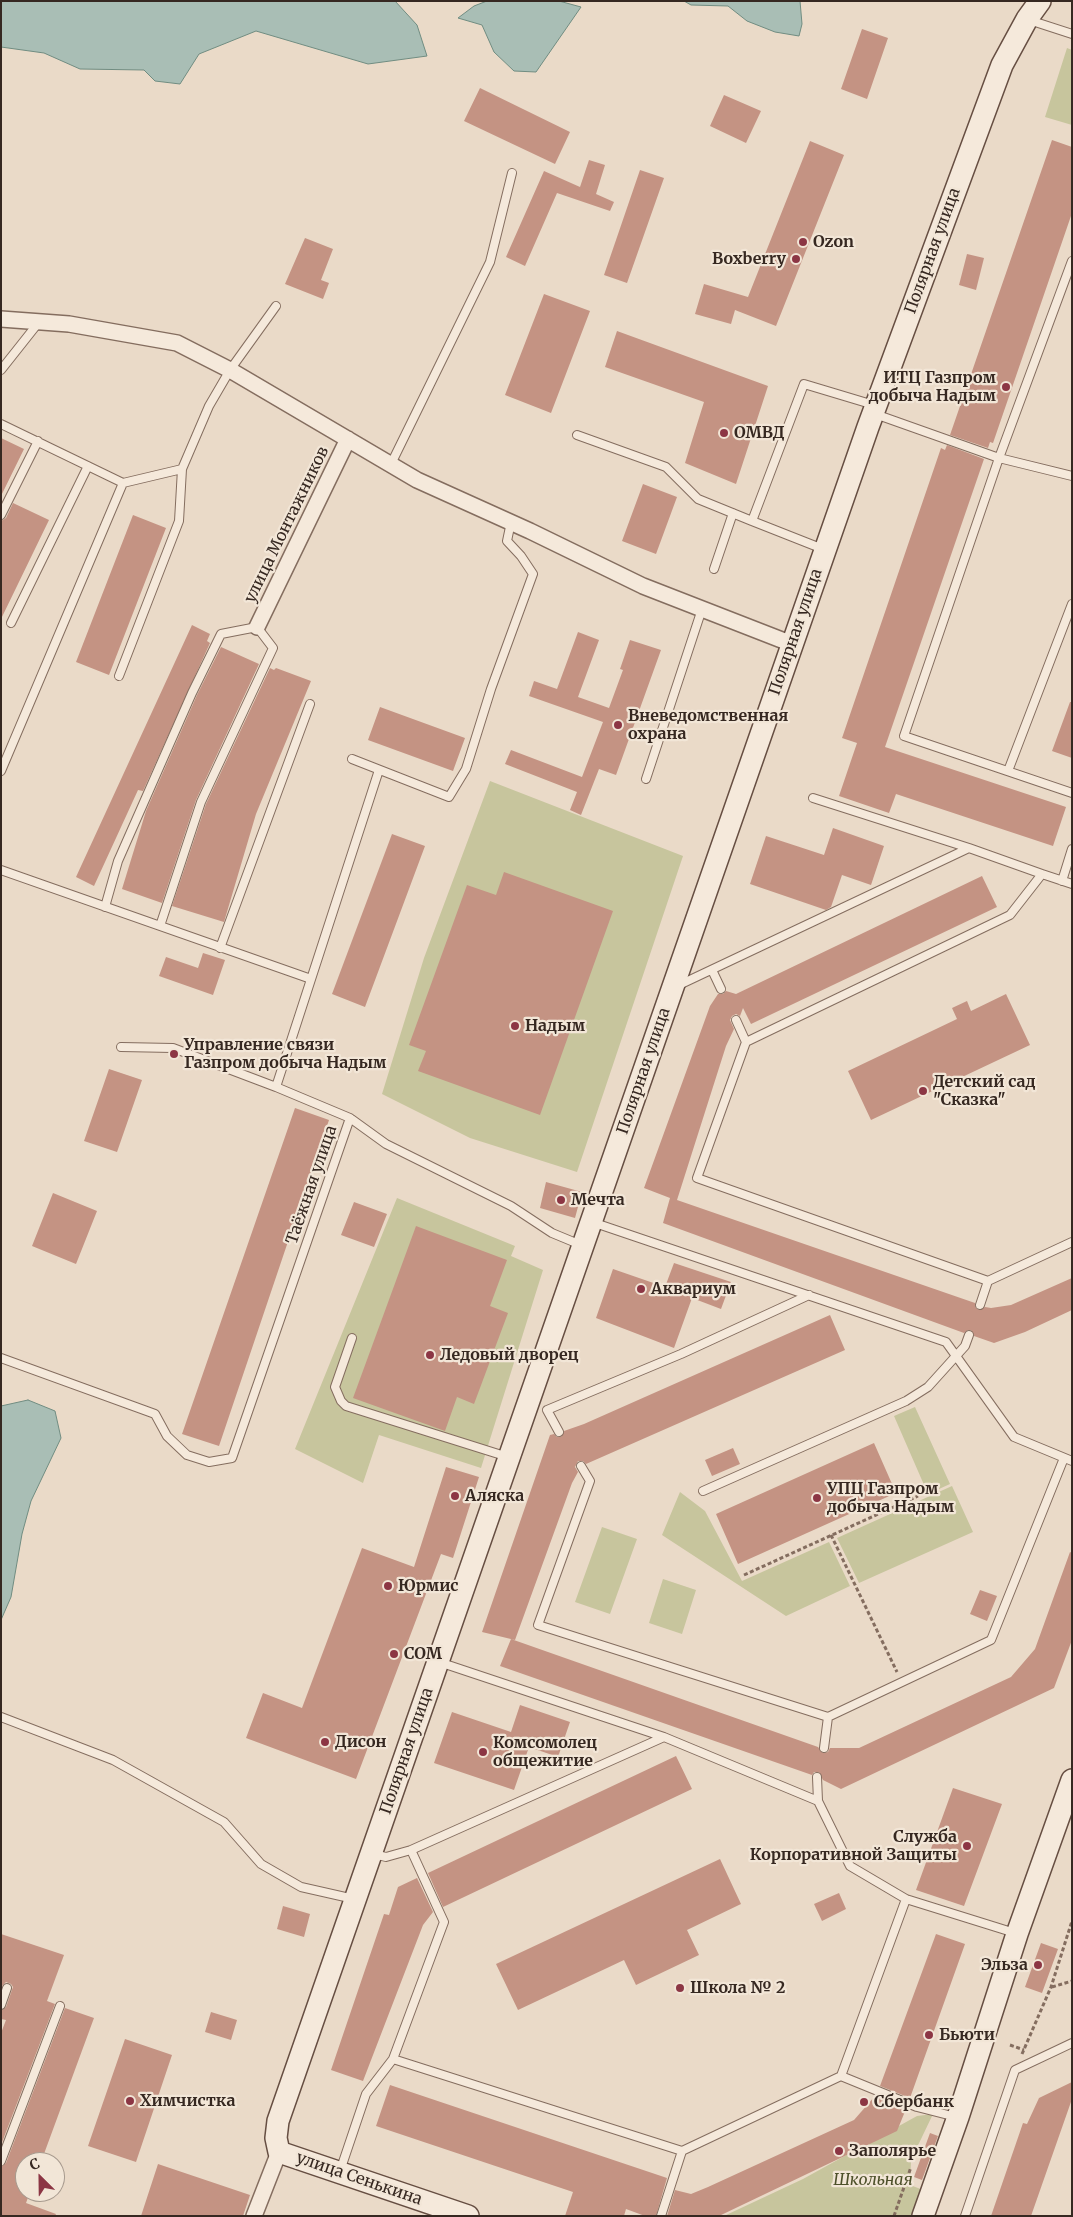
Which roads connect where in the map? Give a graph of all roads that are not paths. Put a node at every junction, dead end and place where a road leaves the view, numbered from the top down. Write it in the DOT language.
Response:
graph roads {
  1 [pos="1040,1"];
  2 [pos="1027,19"];
  3 [pos="1072,34"];
  4 [pos="512,173"];
  5 [pos="1072,261"];
  6 [pos="276,306"];
  7 [pos="1,319"];
  8 [pos="40,322"];
  9 [pos="1,370"];
  10 [pos="230,370"];
  11 [pos="875,410"];
  12 [pos="1,424"];
  13 [pos="577,435"];
  14 [pos="348,438"];
  15 [pos="38,441"];
  16 [pos="999,458"];
  17 [pos="391,464"];
  18 [pos="88,466"];
  19 [pos="182,469"];
  20 [pos="1072,476"];
  21 [pos="123,483"];
  22 [pos="733,513"];
  23 [pos="1,515"];
  24 [pos="752,521"];
  25 [pos="511,522"];
  26 [pos="825,550"];
  27 [pos="714,569"];
  28 [pos="1072,604"];
  29 [pos="702,609"];
  30 [pos="11,623"];
  31 [pos="257,627"];
  32 [pos="792,644"];
  33 [pos="119,676"];
  34 [pos="310,704"];
  35 [pos="352,759"];
  36 [pos="1,770"];
  37 [pos="379,770"];
  38 [pos="1008,771"];
  39 [pos="646,779"];
  40 [pos="1072,793"];
  41 [pos="813,798"];
  42 [pos="969,848"];
  43 [pos="1072,849"];
  44 [pos="1,870"];
  45 [pos="1042,874"];
  46 [pos="1062,881"];
  47 [pos="1072,884"];
  48 [pos="105,907"];
  49 [pos="160,926"];
  50 [pos="220,948"];
  51 [pos="712,970"];
  52 [pos="311,979"];
  53 [pos="673,988"];
  54 [pos="721,989"];
  55 [pos="736,1020"];
  56 [pos="746,1042"];
  57 [pos="121,1047"];
  58 [pos="276,1087"];
  59 [pos="350,1118"];
  60 [pos="591,1222"];
  61 [pos="1072,1242"];
  62 [pos="583,1246"];
  63 [pos="988,1281"];
  64 [pos="809,1295"];
  65 [pos="980,1305"];
  66 [pos="969,1335"];
  67 [pos="352,1338"];
  68 [pos="956,1356"];
  69 [pos="1,1358"];
  70 [pos="538,1408"];
  71 [pos="559,1432"];
  72 [pos="510,1458"];
  73 [pos="1068,1460"];
  74 [pos="581,1466"];
  75 [pos="703,1491"];
  76 [pos="439,1662"];
  77 [pos="1,1717"];
  78 [pos="828,1717"];
  79 [pos="664,1737"];
  80 [pos="824,1748"];
  81 [pos="817,1777"];
  82 [pos="1072,1780"];
  83 [pos="818,1801"];
  84 [pos="411,1850"];
  85 [pos="372,1854"];
  86 [pos="906,1899"];
  87 [pos="356,1900"];
  88 [pos="1017,1934"];
  89 [pos="7,1988"];
  90 [pos="1,2005"];
  91 [pos="60,2006"];
  92 [pos="1072,2043"];
  93 [pos="393,2059"];
  94 [pos="841,2076"];
  95 [pos="958,2117"];
  96 [pos="682,2151"];
  97 [pos="279,2152"];
  98 [pos="1,2161"];
  99 [pos="340,2171"];
  100 [pos="460,2214"];
  101 [pos="254,2216"];
  102 [pos="661,2216"];
  103 [pos="923,2216"];
  104 [pos="965,2216"];
  1 -- 2 [label="street, Полярная улица"];
  2 -- 3 [label="lane"];
  2 -- 11 [label="street, Полярная улица"];
  4 -- 17 [label="lane"];
  5 -- 16 [label="lane"];
  6 -- 10 [label="lane"];
  7 -- 8 [label="street"];
  8 -- 9 [label="lane"];
  8 -- 10 [label="street"];
  10 -- 14 [label="street"];
  10 -- 19 [label="lane"];
  11 -- 16 [label="lane"];
  11 -- 24 [label="lane"];
  11 -- 26 [label="street, Полярная улица"];
  12 -- 15 [label="lane"];
  13 -- 22 [label="lane"];
  14 -- 17 [label="street"];
  14 -- 31 [label="street, улица Монтажников"];
  15 -- 18 [label="lane"];
  15 -- 23 [label="lane"];
  16 -- 20 [label="lane"];
  16 -- 38 [label="lane"];
  17 -- 25 [label="street"];
  18 -- 21 [label="lane"];
  18 -- 30 [label="lane"];
  19 -- 21 [label="lane"];
  19 -- 33 [label="lane"];
  21 -- 36 [label="lane"];
  22 -- 24 [label="lane"];
  22 -- 27 [label="lane"];
  24 -- 26 [label="lane"];
  25 -- 29 [label="street"];
  25 -- 37 [label="lane"];
  26 -- 32 [label="street, Полярная улица"];
  28 -- 38 [label="lane"];
  29 -- 32 [label="street"];
  29 -- 39 [label="lane"];
  31 -- 48 [label="lane"];
  31 -- 49 [label="lane"];
  32 -- 53 [label="street, Полярная улица"];
  34 -- 50 [label="lane"];
  35 -- 37 [label="lane"];
  37 -- 52 [label="lane"];
  38 -- 40 [label="lane"];
  41 -- 42 [label="lane"];
  42 -- 45 [label="lane"];
  42 -- 51 [label="lane"];
  43 -- 46 [label="lane"];
  44 -- 48 [label="lane"];
  45 -- 46 [label="lane"];
  45 -- 56 [label="lane"];
  46 -- 47 [label="lane"];
  48 -- 49 [label="lane"];
  49 -- 50 [label="lane"];
  50 -- 52 [label="lane"];
  51 -- 53 [label="lane"];
  51 -- 54 [label="lane"];
  52 -- 58 [label="lane"];
  53 -- 60 [label="street, Полярная улица"];
  55 -- 56 [label="lane"];
  56 -- 63 [label="lane"];
  57 -- 58 [label="lane"];
  58 -- 59 [label="lane"];
  59 -- 62 [label="lane, Таёжная улица"];
  59 -- 69 [label="lane, Таёжная улица"];
  60 -- 62 [label="street, Полярная улица"];
  60 -- 64 [label="lane"];
  61 -- 63 [label="lane"];
  62 -- 70 [label="street, Полярная улица"];
  63 -- 65 [label="lane"];
  64 -- 68 [label="lane"];
  64 -- 70 [label="lane"];
  66 -- 68 [label="lane"];
  67 -- 72 [label="lane"];
  68 -- 73 [label="lane"];
  68 -- 75 [label="lane"];
  70 -- 71 [label="lane"];
  70 -- 72 [label="street, Полярная улица"];
  72 -- 76 [label="street, Полярная улица"];
  73 -- 78 [label="lane"];
  74 -- 78 [label="lane"];
  76 -- 79 [label="lane"];
  76 -- 85 [label="street, Полярная улица"];
  77 -- 87 [label="lane"];
  78 -- 80 [label="lane"];
  79 -- 83 [label="lane"];
  79 -- 84 [label="lane"];
  81 -- 83 [label="lane"];
  82 -- 88 [label="street"];
  83 -- 86 [label="lane"];
  84 -- 85 [label="lane"];
  84 -- 93 [label="lane"];
  85 -- 87 [label="street, Полярная улица"];
  86 -- 88 [label="lane"];
  86 -- 94 [label="lane"];
  87 -- 97 [label="street, Полярная улица"];
  88 -- 95 [label="street"];
  89 -- 90 [label="lane"];
  91 -- 98 [label="lane"];
  92 -- 104 [label="lane"];
  93 -- 96 [label="lane"];
  93 -- 99 [label="lane"];
  94 -- 95 [label="lane"];
  94 -- 96 [label="lane"];
  95 -- 103 [label="street"];
  96 -- 102 [label="lane"];
  97 -- 99 [label="street, улица Сенькина"];
  97 -- 101 [label="street"];
  99 -- 100 [label="street, улица Сенькина"];
}
